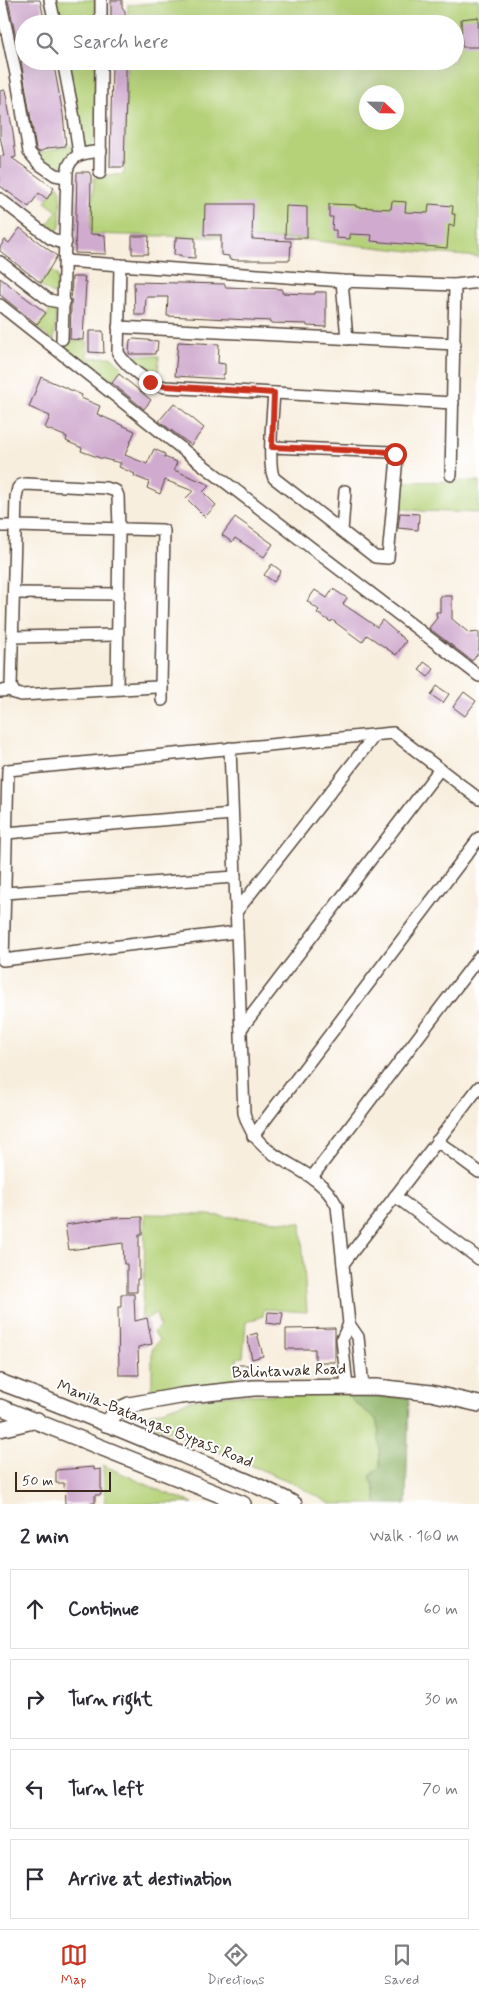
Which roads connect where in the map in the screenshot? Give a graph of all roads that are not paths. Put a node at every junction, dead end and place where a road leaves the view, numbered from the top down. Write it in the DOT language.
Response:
graph roads {
  1 [pos="0,0"];
  2 [pos="50,0"];
  3 [pos="101,0"];
  4 [pos="53,15"];
  5 [pos="101,15"];
  6 [pos="65,70"];
  7 [pos="101,70"];
  8 [pos="101,151"];
  9 [pos="78,154"];
  10 [pos="100,174"];
  11 [pos="66,177"];
  12 [pos="0,199"];
  13 [pos="66,242"];
  14 [pos="66,261"];
  15 [pos="0,262"];
  16 [pos="120,265"];
  17 [pos="342,281"];
  18 [pos="479,282"];
  19 [pos="455,285"];
  20 [pos="64,303"];
  21 [pos="0,305"];
  22 [pos="118,327"];
  23 [pos="62,339"];
  24 [pos="347,339"];
  25 [pos="455,344"];
  26 [pos="274,393"];
  27 [pos="453,403"];
  28 [pos="272,447"];
  29 [pos="451,475"];
  30 [pos="345,491"];
  31 [pos="0,526"];
  32 [pos="16,526"];
  33 [pos="119,530"];
  34 [pos="342,531"];
  35 [pos="14,593"];
  36 [pos="118,594"];
  37 [pos="117,635"];
  38 [pos="13,637"];
  39 [pos="479,676"];
  40 [pos="162,684"];
  41 [pos="117,689"];
  42 [pos="0,690"];
  43 [pos="13,690"];
  44 [pos="162,700"];
  45 [pos="375,735"];
  46 [pos="230,748"];
  47 [pos="440,769"];
  48 [pos="479,799"];
  49 [pos="232,814"];
  50 [pos="6,833"];
  51 [pos="479,838"];
  52 [pos="235,877"];
  53 [pos="4,892"];
  54 [pos="236,912"];
  55 [pos="237,932"];
  56 [pos="479,957"];
  57 [pos="241,1029"];
  58 [pos="479,1087"];
  59 [pos="253,1136"];
  60 [pos="437,1141"];
  61 [pos="479,1172"];
  62 [pos="312,1177"];
  63 [pos="395,1196"];
  64 [pos="479,1259"];
  65 [pos="343,1264"];
  66 [pos="349,1324"];
  67 [pos="0,1382"];
  68 [pos="347,1387"];
  69 [pos="363,1387"];
  70 [pos="479,1404"];
  71 [pos="0,1407"];
  72 [pos="37,1420"];
  73 [pos="106,1424"];
  74 [pos="0,1429"];
  75 [pos="186,1457"];
  76 [pos="175,1478"];
  77 [pos="243,1504"];
  78 [pos="294,1504"];
  1 -- 11 [label="street"];
  2 -- 4 [label="street"];
  3 -- 5 [label="street"];
  6 -- 9 [label="street"];
  7 -- 8 [label="street"];
  8 -- 9 [label="street"];
  8 -- 10 [label="street"];
  9 -- 11 [label="street"];
  11 -- 13 [label="street"];
  12 -- 13 [label="street"];
  13 -- 14 [label="street"];
  14 -- 16 [label="street"];
  14 -- 20 [label="street"];
  15 -- 20 [label="street"];
  16 -- 17 [label="street"];
  16 -- 22 [label="street"];
  17 -- 19 [label="street"];
  17 -- 24 [label="street"];
  18 -- 19 [label="street"];
  19 -- 25 [label="street"];
  20 -- 23 [label="street"];
  21 -- 39 [label="street"];
  22 -- 24 [label="street"];
  22 -- 26 [label="street"];
  24 -- 25 [label="street"];
  25 -- 27 [label="street"];
  26 -- 27 [label="street"];
  26 -- 28 [label="street"];
  27 -- 29 [label="street"];
  28 -- 34 [label="street"];
  28 -- 34 [label="street"];
  30 -- 34 [label="street"];
  31 -- 32 [label="street"];
  32 -- 33 [label="street"];
  32 -- 33 [label="street"];
  32 -- 35 [label="street"];
  33 -- 36 [label="street"];
  33 -- 40 [label="street"];
  35 -- 36 [label="street"];
  35 -- 38 [label="street"];
  36 -- 37 [label="street"];
  37 -- 38 [label="street"];
  37 -- 41 [label="street"];
  38 -- 43 [label="street"];
  40 -- 41 [label="street"];
  40 -- 44 [label="street"];
  41 -- 43 [label="street"];
  42 -- 43 [label="street"];
  45 -- 46 [label="street"];
  45 -- 47 [label="street"];
  45 -- 54 [label="street"];
  46 -- 49 [label="street"];
  46 -- 50 [label="street"];
  47 -- 48 [label="street"];
  47 -- 57 [label="street"];
  49 -- 50 [label="street"];
  49 -- 52 [label="street"];
  50 -- 53 [label="street"];
  51 -- 59 [label="street"];
  52 -- 53 [label="street"];
  52 -- 54 [label="street"];
  53 -- 55 [label="street"];
  54 -- 55 [label="street"];
  55 -- 57 [label="street"];
  56 -- 62 [label="street"];
  57 -- 59 [label="street"];
  58 -- 60 [label="street"];
  59 -- 62 [label="street"];
  60 -- 61 [label="street"];
  60 -- 63 [label="street"];
  62 -- 65 [label="street"];
  63 -- 64 [label="street"];
  63 -- 65 [label="street"];
  65 -- 66 [label="street"];
  66 -- 68 [label="street"];
  66 -- 69 [label="street"];
  67 -- 73 [label="main road, Manila-Batangas Bypass Road"];
  68 -- 69 [label="main road, Balintawak Road"];
  68 -- 73 [label="main road, Balintawak Road"];
  69 -- 70 [label="main road, Balintawak Road"];
  71 -- 72 [label="main road"];
  72 -- 74 [label="main road"];
  72 -- 76 [label="main road"];
  73 -- 75 [label="main road, Manila-Batangas Bypass Road"];
  75 -- 76 [label="main road"];
  75 -- 78 [label="main road, Manila-Batangas Bypass Road"];
  76 -- 77 [label="main road"];
}
